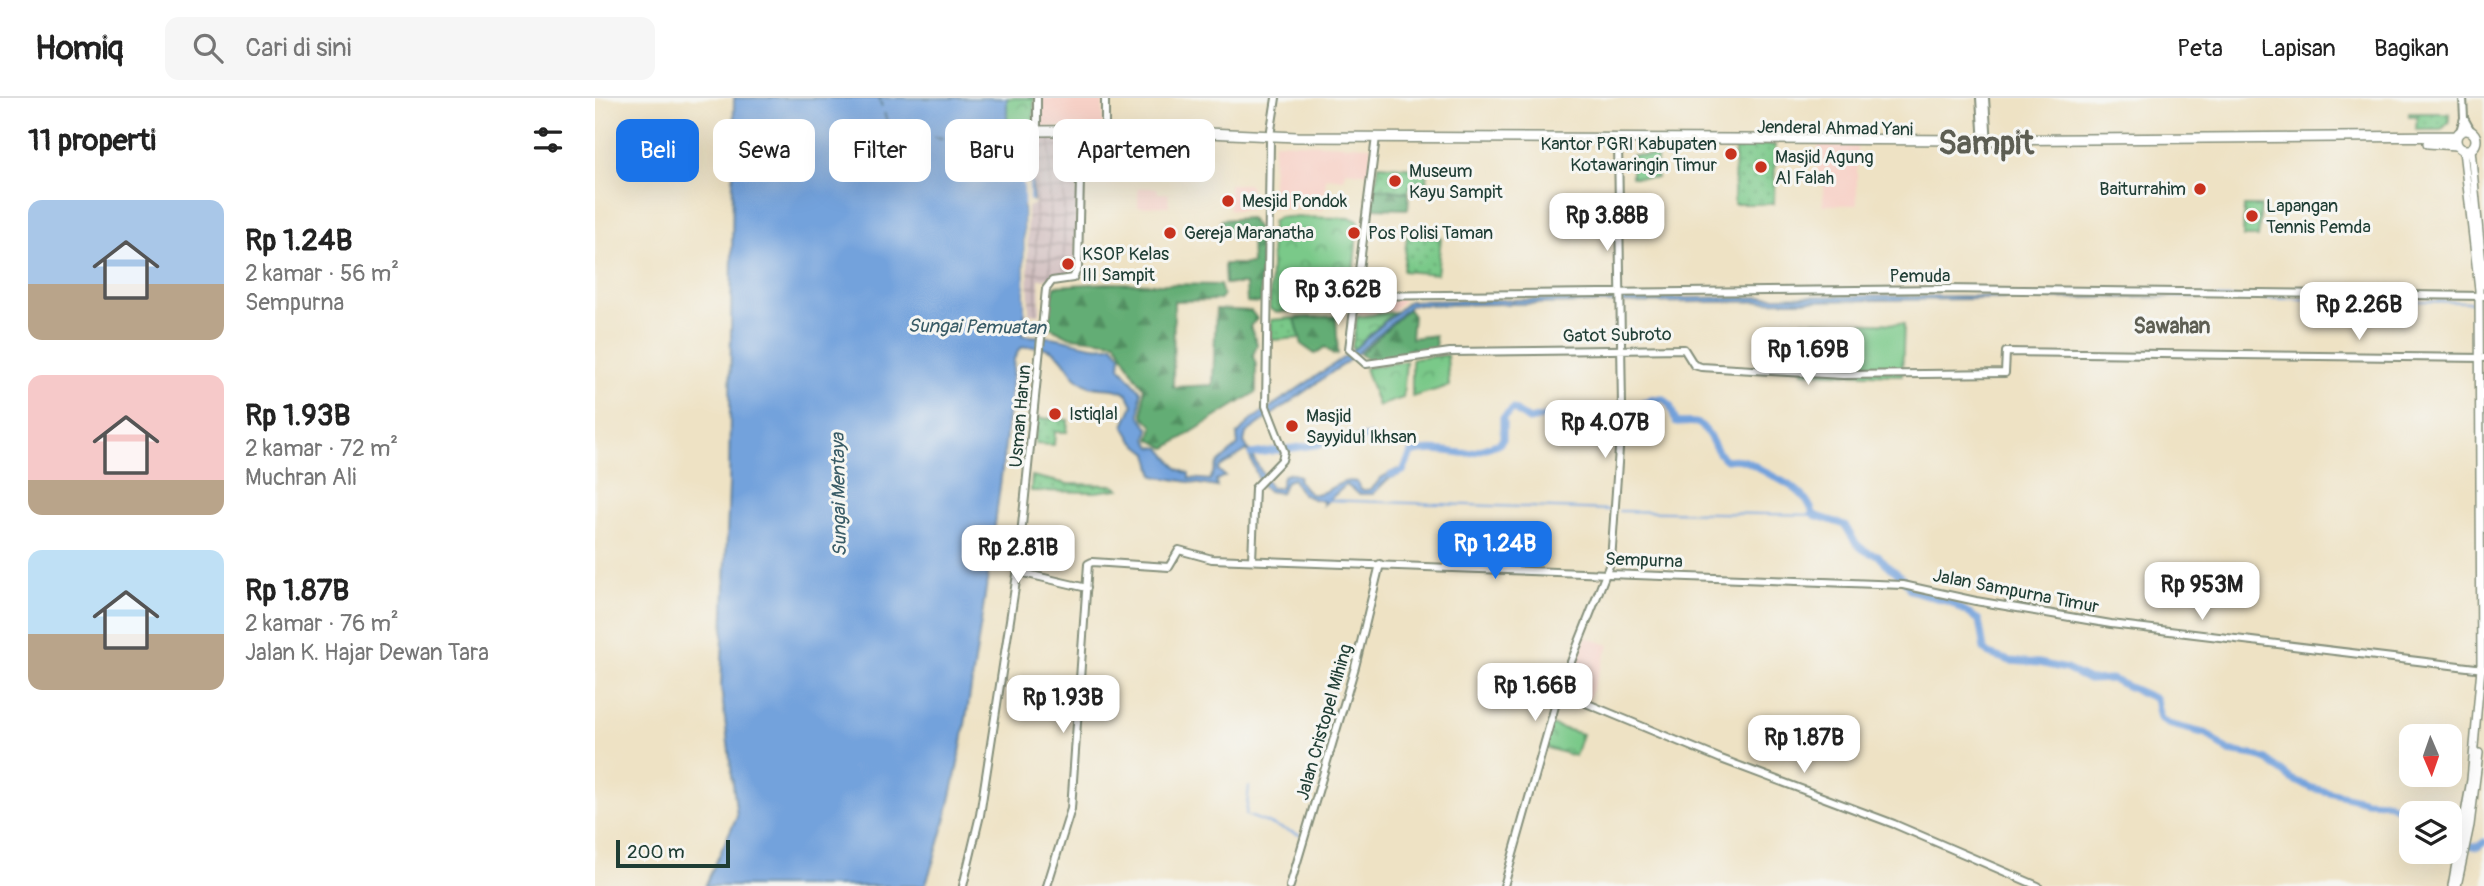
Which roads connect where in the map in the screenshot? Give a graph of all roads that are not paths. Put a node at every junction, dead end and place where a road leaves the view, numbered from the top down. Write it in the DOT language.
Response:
graph roads {
  1 [pos="1037,98"];
  2 [pos="1105,98"];
  3 [pos="1276,98"];
  4 [pos="1980,98"];
  5 [pos="1985,98"];
  6 [pos="2463,98"];
  7 [pos="1037,119"];
  8 [pos="1105,119"];
  9 [pos="1215,136"];
  10 [pos="1270,139"];
  11 [pos="1376,139"];
  12 [pos="1391,139"];
  13 [pos="2469,141"];
  14 [pos="1618,142"];
  15 [pos="1985,143"];
  16 [pos="1080,182"];
  17 [pos="2480,271"];
  18 [pos="2484,285"];
  19 [pos="1620,294"];
  20 [pos="1357,296"];
  21 [pos="2482,296"];
  22 [pos="1620,348"];
  23 [pos="2482,358"];
  24 [pos="2484,474"];
  25 [pos="2484,548"];
  26 [pos="1252,560"];
  27 [pos="1380,564"];
  28 [pos="1019,568"];
  29 [pos="1608,573"];
  30 [pos="1086,586"];
  31 [pos="1921,587"];
  32 [pos="2482,615"];
  33 [pos="2483,668"];
  34 [pos="2484,679"];
  35 [pos="1559,692"];
  36 [pos="2467,825"];
  37 [pos="963,886"];
  38 [pos="1045,886"];
  39 [pos="1290,886"];
  40 [pos="1504,886"];
  41 [pos="2038,886"];
  42 [pos="2455,886"];
  1 -- 7 [label="street"];
  2 -- 8 [label="street"];
  3 -- 10 [label="street"];
  4 -- 15 [label="street"];
  5 -- 15 [label="street"];
  6 -- 13 [label="street"];
  9 -- 10 [label="highway"];
  10 -- 11 [label="highway"];
  10 -- 11 [label="highway"];
  10 -- 26 [label="street"];
  11 -- 12 [label="highway"];
  11 -- 20 [label="street"];
  12 -- 14 [label="highway, Jenderal Ahmad Yani"];
  12 -- 15 [label="highway, Jenderal Ahmad Yani"];
  13 -- 15 [label="highway, Jenderal Ahmad Yani"];
  13 -- 17 [label="main road"];
  14 -- 15 [label="highway, Jenderal Ahmad Yani"];
  14 -- 19 [label="street"];
  16 -- 28 [label="street, Usman Harun"];
  17 -- 18 [label="main road"];
  17 -- 21 [label="main road"];
  19 -- 20 [label="street, Pemuda"];
  19 -- 21 [label="street, Pemuda"];
  19 -- 22 [label="street"];
  20 -- 22 [label="street, Gatot Subroto"];
  21 -- 23 [label="main road"];
  22 -- 23 [label="street, Gatot Subroto"];
  22 -- 29 [label="street"];
  23 -- 32 [label="main road"];
  24 -- 25 [label="main road"];
  26 -- 27 [label="street, Sempurna"];
  26 -- 30 [label="street, Sempurna"];
  27 -- 29 [label="street, Sempurna"];
  27 -- 39 [label="street, Jalan Cristopel Mihing"];
  28 -- 30 [label="street"];
  28 -- 37 [label="street, Usman Harun"];
  29 -- 31 [label="street, Sempurna"];
  29 -- 35 [label="street"];
  30 -- 38 [label="street"];
  31 -- 33 [label="street, Jalan Sampurna Timur"];
  32 -- 33 [label="main road"];
  33 -- 36 [label="main road"];
  34 -- 36 [label="main road"];
  35 -- 40 [label="street"];
  35 -- 41 [label="street"];
  36 -- 42 [label="main road"];
}
